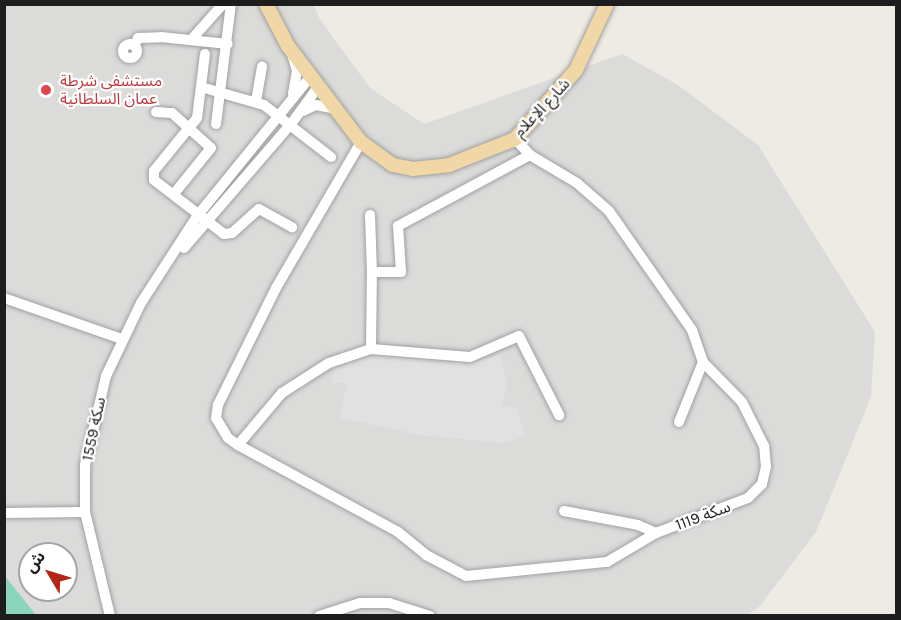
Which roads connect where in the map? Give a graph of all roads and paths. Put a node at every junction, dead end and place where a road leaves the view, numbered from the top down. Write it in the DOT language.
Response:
graph roads {
  1 [pos="223,4"];
  2 [pos="231,4"];
  3 [pos="266,4"];
  4 [pos="607,4"];
  5 [pos="191,40"];
  6 [pos="228,44"];
  7 [pos="134,46"];
  8 [pos="288,46"];
  9 [pos="205,54"];
  10 [pos="262,67"];
  11 [pos="314,82"];
  12 [pos="201,87"];
  13 [pos="221,93"];
  14 [pos="256,101"];
  15 [pos="291,101"];
  16 [pos="336,109"];
  17 [pos="156,112"];
  18 [pos="300,113"];
  19 [pos="279,116"];
  20 [pos="216,124"];
  21 [pos="291,124"];
  22 [pos="189,130"];
  23 [pos="515,139"];
  24 [pos="361,142"];
  25 [pos="530,155"];
  26 [pos="331,157"];
  27 [pos="173,195"];
  28 [pos="198,214"];
  29 [pos="370,215"];
  30 [pos="208,223"];
  31 [pos="292,227"];
  32 [pos="173,259"];
  33 [pos="372,272"];
  34 [pos="4,297"];
  35 [pos="122,339"];
  36 [pos="371,349"];
  37 [pos="703,362"];
  38 [pos="559,415"];
  39 [pos="678,422"];
  40 [pos="238,445"];
  41 [pos="564,511"];
  42 [pos="85,512"];
  43 [pos="4,513"];
  44 [pos="656,533"];
  45 [pos="367,603"];
  46 [pos="344,611"];
  47 [pos="110,615"];
  48 [pos="319,615"];
  49 [pos="370,615"];
  50 [pos="430,615"];
  1 -- 5 [label="street"];
  2 -- 6 [label="street"];
  3 -- 8 [label="main road, شارع الإعلام"];
  4 -- 23 [label="main road, شارع الإعلام"];
  5 -- 6 [label="street"];
  5 -- 7 [label="street"];
  6 -- 13 [label="street"];
  8 -- 11 [label="main road, شارع الإعلام"];
  8 -- 15 [label="street, سكة 1559"];
  9 -- 12 [label="street"];
  10 -- 14 [label="street"];
  11 -- 15 [label="street, سكة 1559"];
  11 -- 16 [label="main road, شارع الإعلام"];
  11 -- 18 [label="street, سكة 1559"];
  12 -- 13 [label="street"];
  12 -- 22 [label="street"];
  13 -- 14 [label="street"];
  13 -- 20 [label="street"];
  14 -- 19 [label="street"];
  15 -- 19 [label="street, سكة 1559"];
  16 -- 18 [label="street"];
  16 -- 24 [label="main road, شارع الإعلام"];
  17 -- 22 [label="street"];
  18 -- 21 [label="street, سكة 1559"];
  19 -- 21 [label="street"];
  19 -- 28 [label="street, سكة 1559"];
  21 -- 26 [label="street"];
  21 -- 30 [label="street, سكة 1559"];
  22 -- 27 [label="street"];
  22 -- 27 [label="street"];
  23 -- 24 [label="main road, شارع الإعلام"];
  23 -- 25 [label="street, سكة 1119"];
  24 -- 40 [label="street"];
  25 -- 33 [label="street"];
  25 -- 37 [label="street, سكة 1119"];
  27 -- 28 [label="street"];
  28 -- 30 [label="street"];
  28 -- 32 [label="street, سكة 1559"];
  29 -- 33 [label="street"];
  30 -- 31 [label="street"];
  30 -- 32 [label="street, سكة 1559"];
  32 -- 35 [label="street, سكة 1559"];
  33 -- 36 [label="street"];
  34 -- 35 [label="street"];
  35 -- 42 [label="street, سكة 1559"];
  36 -- 38 [label="street"];
  36 -- 40 [label="street"];
  37 -- 39 [label="street"];
  37 -- 44 [label="street, سكة 1119"];
  40 -- 44 [label="street, سكة 1119"];
  41 -- 44 [label="street"];
  42 -- 43 [label="street"];
  42 -- 47 [label="street, سكة 1559"];
  45 -- 46 [label="street"];
  45 -- 49 [label="street"];
  45 -- 50 [label="street"];
  46 -- 48 [label="street"];
}
